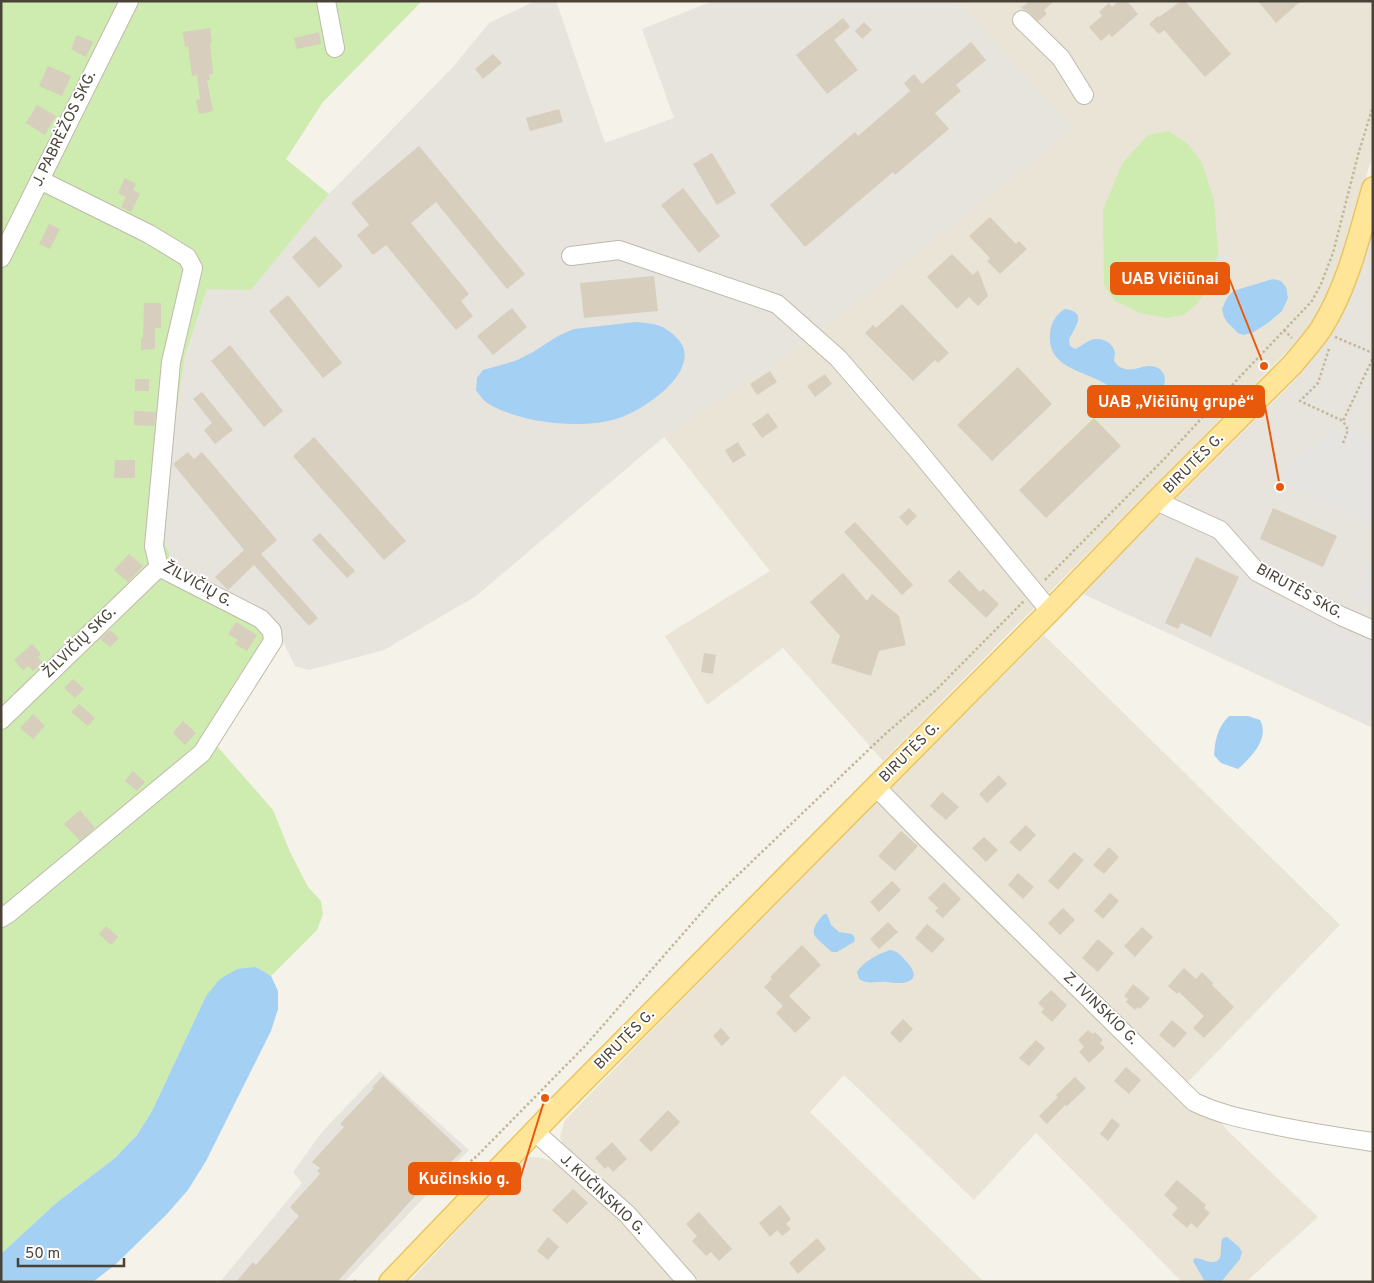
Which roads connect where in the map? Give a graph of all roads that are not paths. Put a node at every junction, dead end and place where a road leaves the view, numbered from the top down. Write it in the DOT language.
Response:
graph roads {
  1 [pos="128,1"];
  2 [pos="326,1"];
  3 [pos="1022,20"];
  4 [pos="336,48"];
  5 [pos="1084,95"];
  6 [pos="40,180"];
  7 [pos="1373,188"];
  8 [pos="571,256"];
  9 [pos="1,258"];
  10 [pos="1156,501"];
  11 [pos="159,567"];
  12 [pos="1050,611"];
  13 [pos="1373,630"];
  14 [pos="1,720"];
  15 [pos="876,786"];
  16 [pos="1,918"];
  17 [pos="535,1132"];
  18 [pos="1373,1142"];
  19 [pos="390,1282"];
  20 [pos="687,1282"];
  1 -- 6 [label="street, J. PABRĖŽOS SKG."];
  2 -- 4 [label="street"];
  3 -- 5 [label="street"];
  6 -- 9 [label="street, J. PABRĖŽOS SKG."];
  6 -- 11 [label="street, ŽILVIČIŲ G."];
  7 -- 10 [label="main road, BIRUTĖS G."];
  8 -- 12 [label="street"];
  10 -- 12 [label="main road, BIRUTĖS G."];
  10 -- 13 [label="street, BIRUTĖS SKG."];
  11 -- 14 [label="street, ŽILVIČIŲ SKG."];
  11 -- 16 [label="street, ŽILVIČIŲ G."];
  12 -- 15 [label="main road, BIRUTĖS G."];
  15 -- 17 [label="main road, BIRUTĖS G."];
  15 -- 18 [label="street, Z. IVINSKIO G."];
  17 -- 19 [label="main road, BIRUTĖS G."];
  17 -- 20 [label="street, J. KUČINSKIO G."];
}
